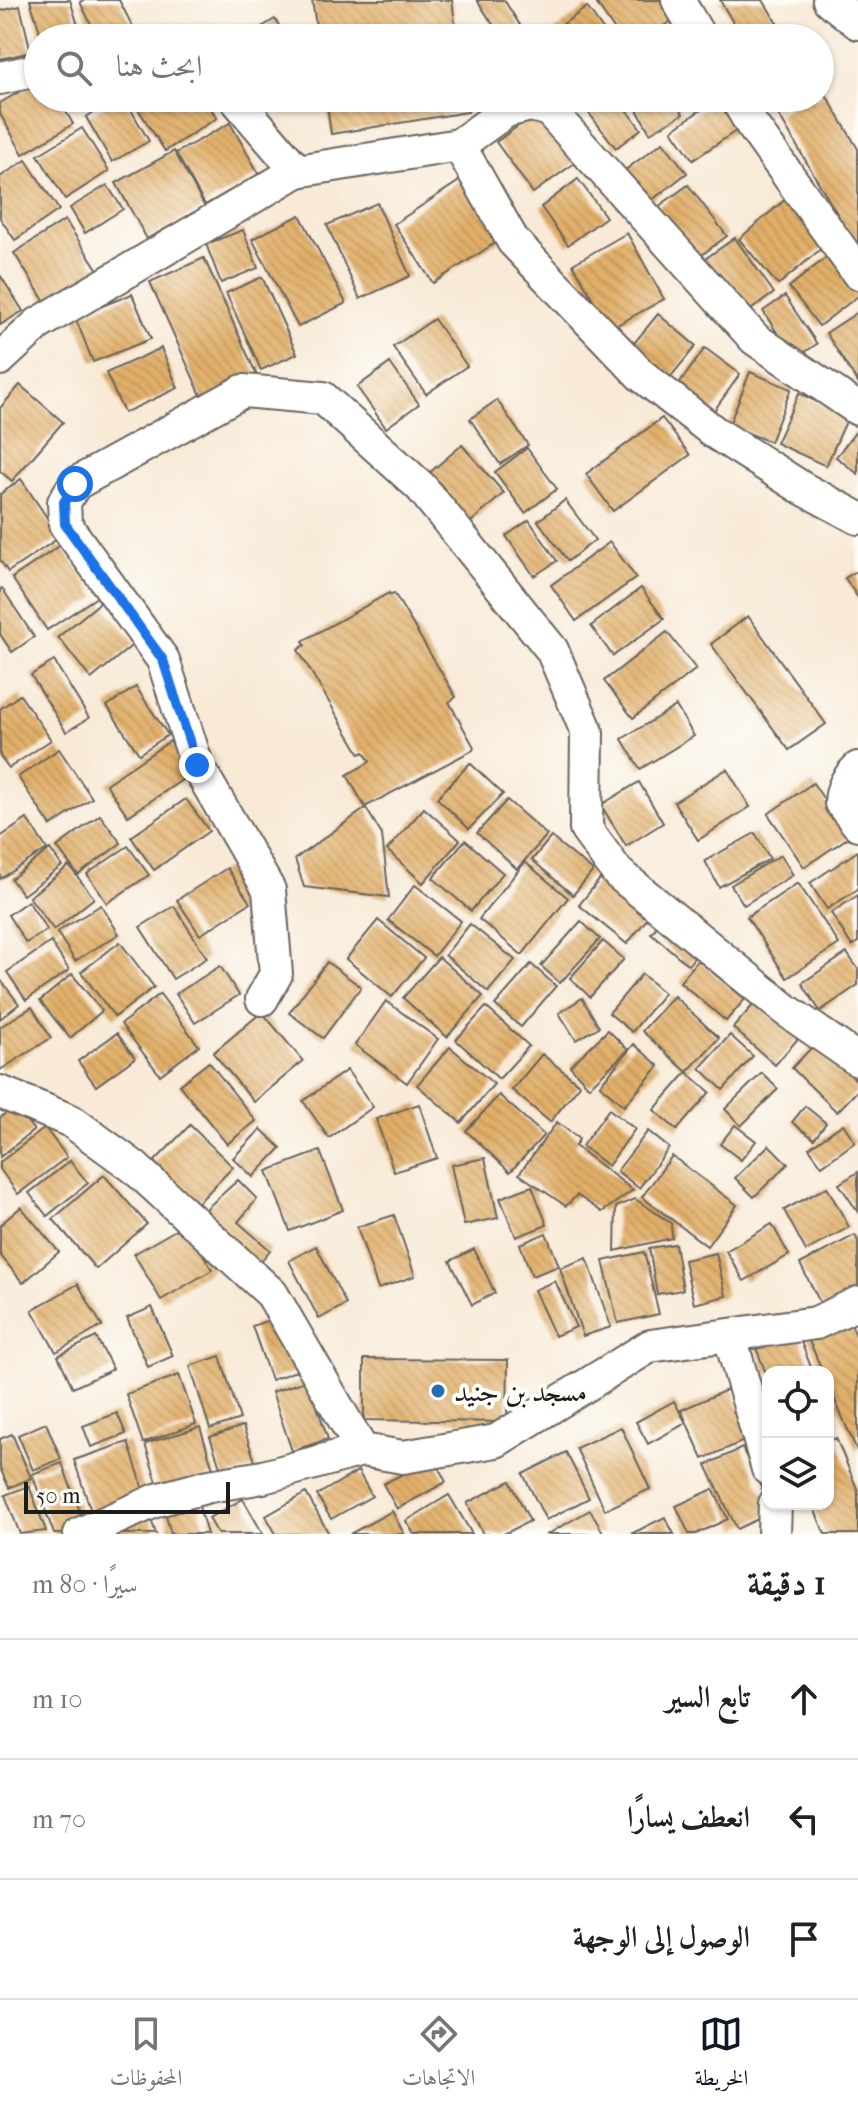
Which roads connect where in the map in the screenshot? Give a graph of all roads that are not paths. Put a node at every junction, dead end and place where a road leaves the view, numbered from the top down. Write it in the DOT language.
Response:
graph roads {
  1 [pos="678,0"];
  2 [pos="829,0"];
  3 [pos="858,23"];
  4 [pos="692,24"];
  5 [pos="24,73"];
  6 [pos="0,78"];
  7 [pos="247,112"];
  8 [pos="505,112"];
  9 [pos="551,112"];
  10 [pos="744,112"];
  11 [pos="459,145"];
  12 [pos="297,171"];
  13 [pos="858,273"];
  14 [pos="0,359"];
  15 [pos="858,409"];
  16 [pos="858,518"];
  17 [pos="858,768"];
  18 [pos="858,824"];
  19 [pos="262,999"];
  20 [pos="858,1060"];
  21 [pos="0,1092"];
  22 [pos="858,1303"];
  23 [pos="730,1337"];
  24 [pos="762,1448"];
  25 [pos="362,1450"];
  26 [pos="775,1510"];
  27 [pos="80,1534"];
  28 [pos="774,1534"];
  1 -- 4 [label="street"];
  2 -- 3 [label="street"];
  5 -- 6 [label="street"];
  7 -- 12 [label="street"];
  8 -- 11 [label="street"];
  9 -- 15 [label="street"];
  10 -- 13 [label="street"];
  11 -- 12 [label="street"];
  11 -- 16 [label="street"];
  12 -- 14 [label="street"];
  17 -- 18 [label="street"];
  19 -- 20 [label="street"];
  21 -- 25 [label="street"];
  22 -- 23 [label="street"];
  23 -- 24 [label="street"];
  23 -- 25 [label="street"];
  25 -- 27 [label="street"];
  26 -- 28 [label="street"];
}
